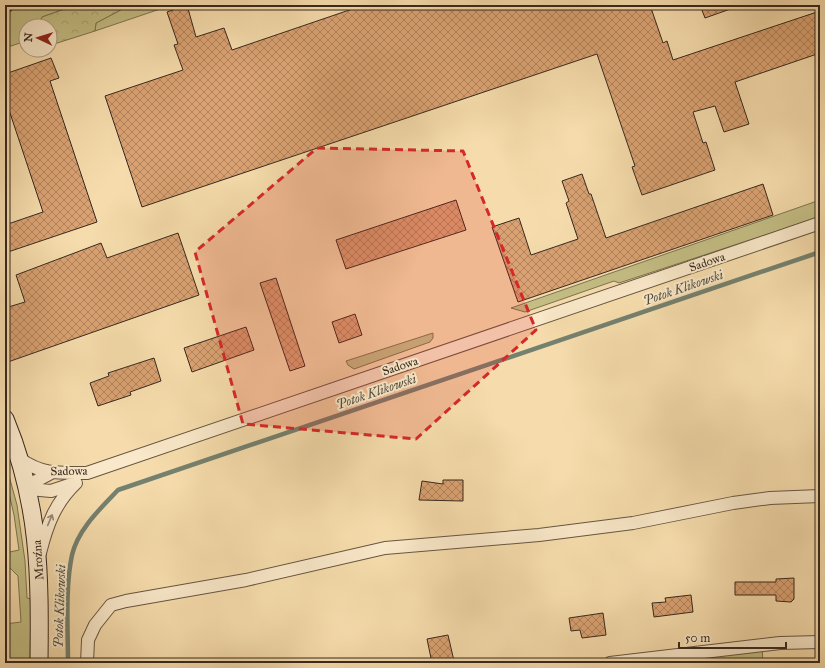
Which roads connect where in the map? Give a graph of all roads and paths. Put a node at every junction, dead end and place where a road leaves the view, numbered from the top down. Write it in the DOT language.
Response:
graph roads {
  1 [pos="820,223"];
  2 [pos="5,419"];
  3 [pos="20,458"];
  4 [pos="50,473"];
  5 [pos="87,473"];
  6 [pos="76,483"];
  7 [pos="29,489"];
  8 [pos="820,496"];
  9 [pos="39,558"];
  10 [pos="820,642"];
  11 [pos="39,663"];
  12 [pos="87,663"];
  13 [pos="610,663"];
  1 -- 5 [label="street, Sadowa"];
  2 -- 3 [label="main road"];
  3 -- 4 [label="street, Sadowa"];
  3 -- 7 [label="main road, Mroźna"];
  4 -- 5 [label="street, Sadowa"];
  4 -- 7 [label="street"];
  5 -- 6 [label="street"];
  6 -- 7 [label="street"];
  9 -- 6 [label="street, one-way"];
  7 -- 9 [label="main road, Mroźna"];
  8 -- 12 [label="street"];
  9 -- 11 [label="main road, Mroźna"];
  10 -- 13 [label="street"];
}
